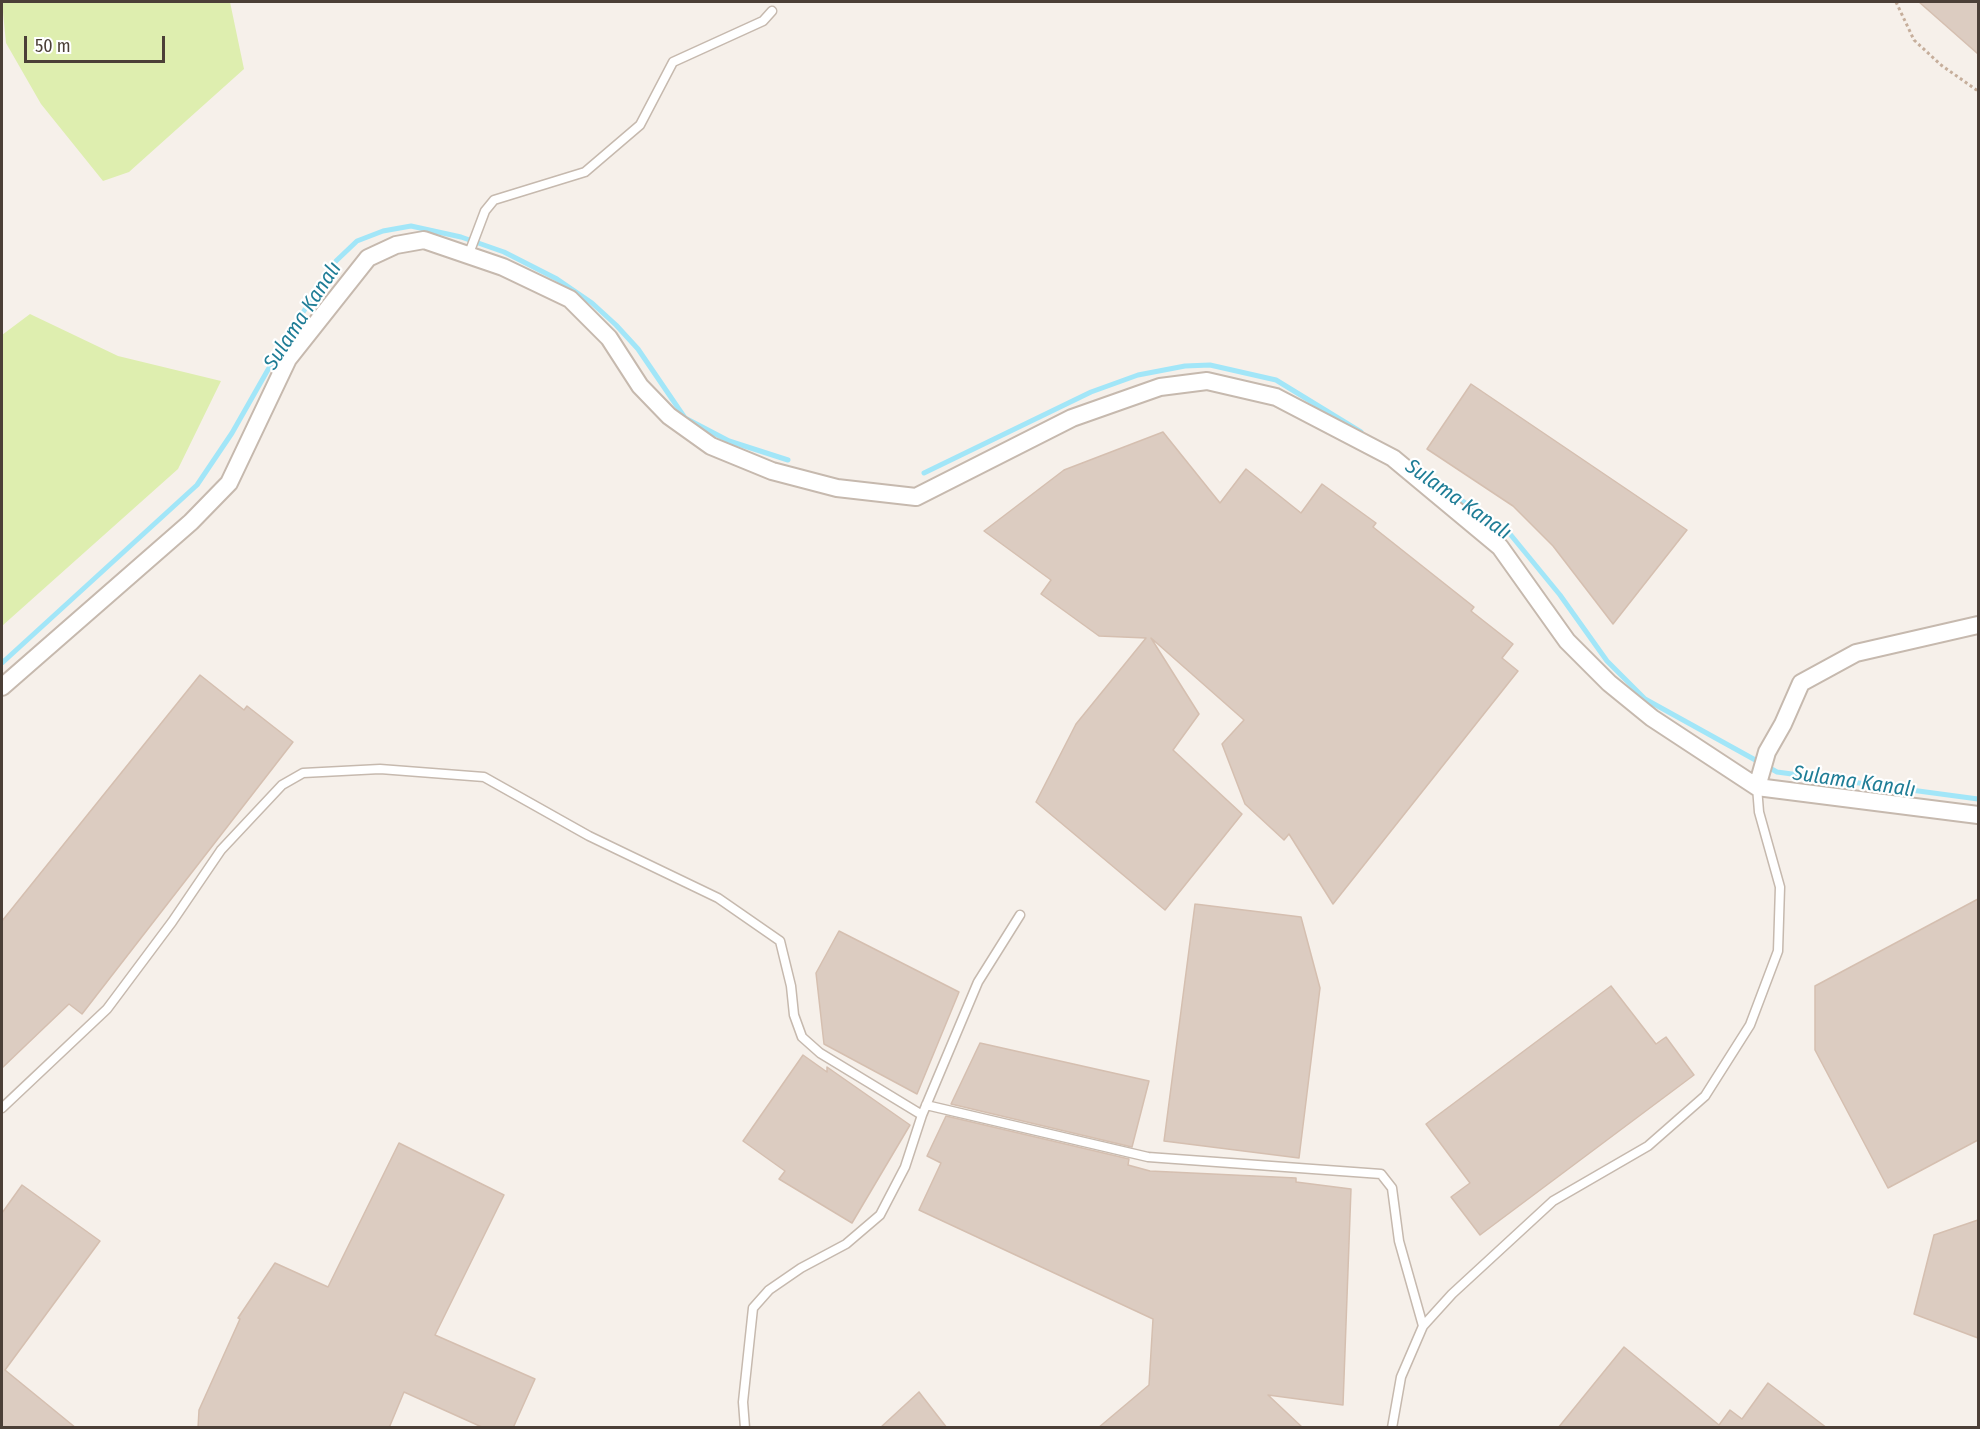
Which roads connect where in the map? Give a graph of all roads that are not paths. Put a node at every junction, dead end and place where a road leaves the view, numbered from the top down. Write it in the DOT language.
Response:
graph roads {
  1 [pos="772,11"];
  2 [pos="468,256"];
  3 [pos="1978,625"];
  4 [pos="2,687"];
  5 [pos="1756,787"];
  6 [pos="1978,814"];
  7 [pos="1020,915"];
  8 [pos="926,1105"];
  9 [pos="2,1108"];
  10 [pos="922,1115"];
  11 [pos="1423,1326"];
  12 [pos="745,1428"];
  13 [pos="1392,1428"];
  1 -- 2 [label="lane"];
  2 -- 4 [label="street"];
  2 -- 5 [label="street"];
  3 -- 5 [label="street"];
  5 -- 6 [label="street"];
  5 -- 11 [label="lane"];
  7 -- 8 [label="lane"];
  8 -- 10 [label="lane"];
  8 -- 11 [label="lane"];
  9 -- 10 [label="lane"];
  10 -- 12 [label="lane"];
  11 -- 13 [label="lane"];
}
